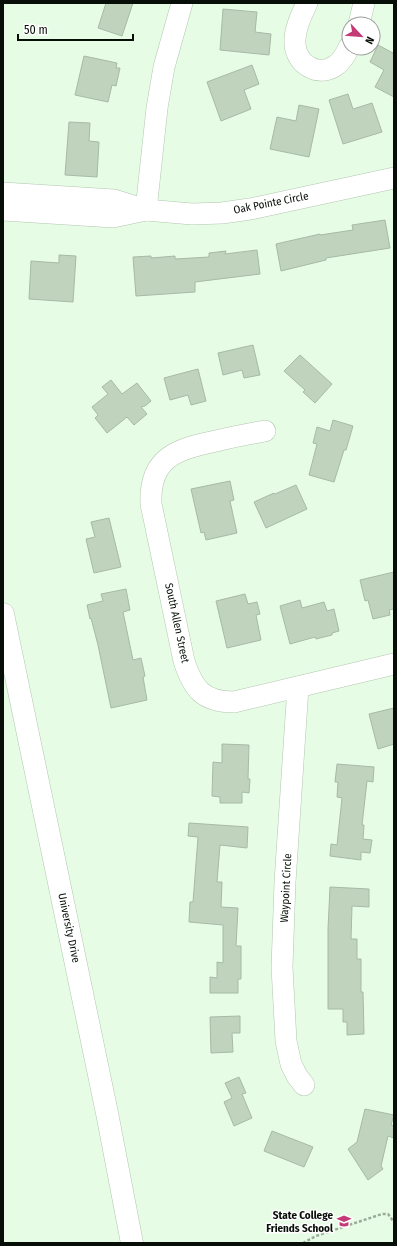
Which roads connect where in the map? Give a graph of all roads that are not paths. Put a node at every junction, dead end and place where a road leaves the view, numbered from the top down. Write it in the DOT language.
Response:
graph roads {
  1 [pos="182,3"];
  2 [pos="306,3"];
  3 [pos="364,3"];
  4 [pos="361,16"];
  5 [pos="343,56"];
  6 [pos="394,178"];
  7 [pos="3,193"];
  8 [pos="3,210"];
  9 [pos="146,210"];
  10 [pos="264,431"];
  11 [pos="3,614"];
  12 [pos="394,664"];
  13 [pos="298,687"];
  14 [pos="304,1085"];
  15 [pos="132,1243"];
  1 -- 9 [label="street"];
  2 -- 5 [label="street"];
  3 -- 4 [label="street"];
  6 -- 9 [label="street, Oak Pointe Circle"];
  7 -- 9 [label="street, Oak Pointe Circle"];
  8 -- 9 [label="street, Oak Pointe Circle"];
  10 -- 13 [label="street, South Allen Street"];
  11 -- 15 [label="main road, University Drive"];
  12 -- 13 [label="street, South Allen Street"];
  13 -- 14 [label="street, Waypoint Circle"];
}
